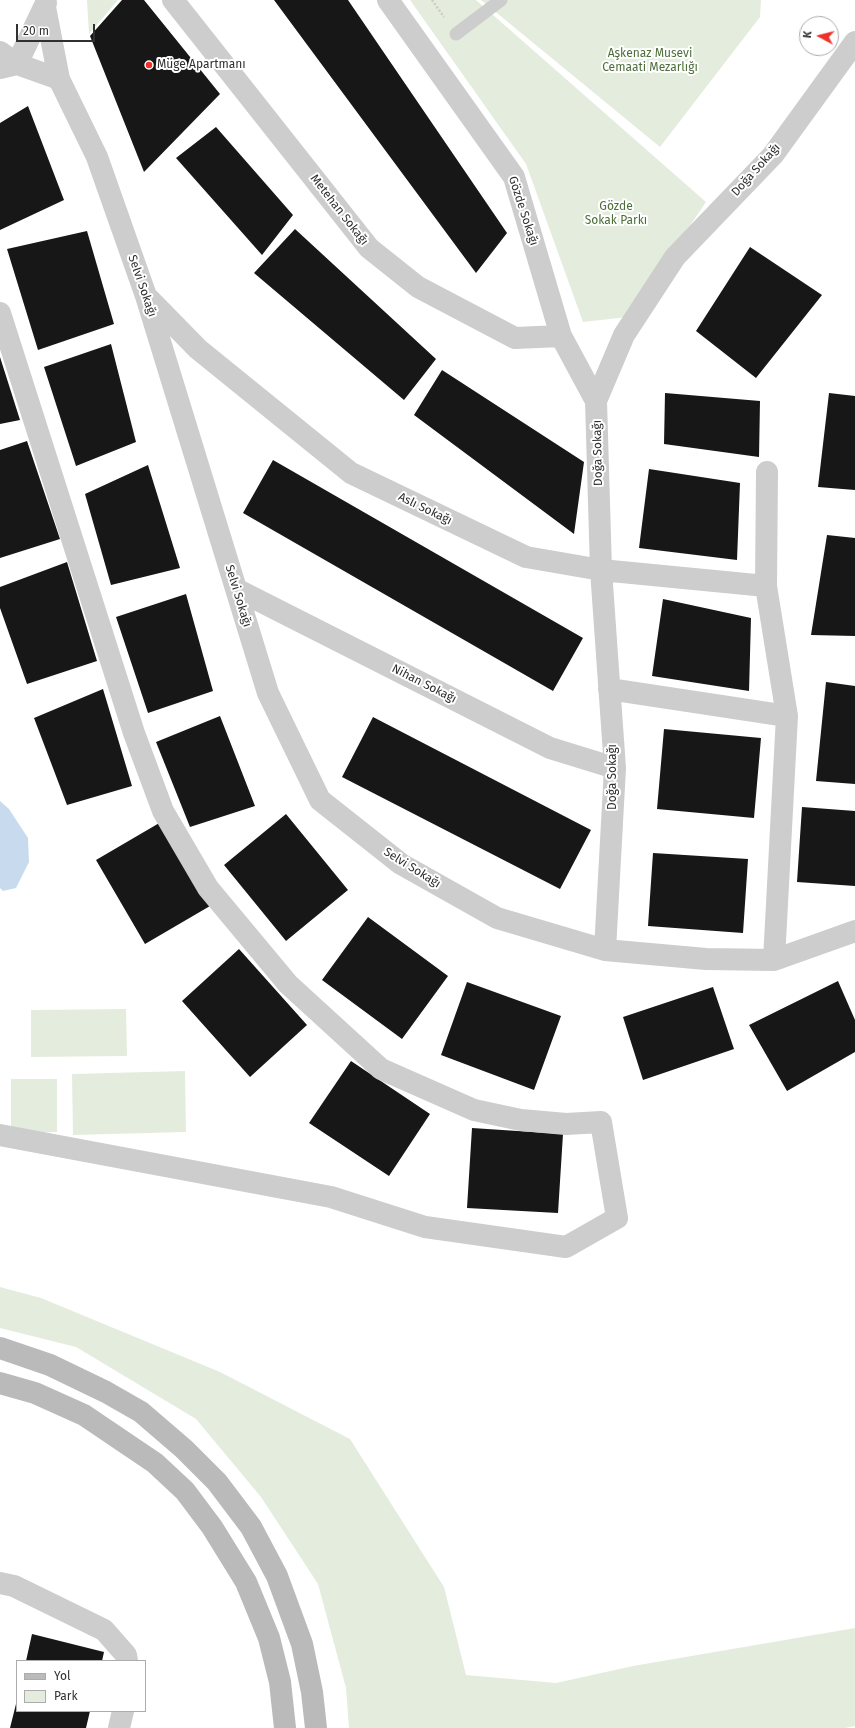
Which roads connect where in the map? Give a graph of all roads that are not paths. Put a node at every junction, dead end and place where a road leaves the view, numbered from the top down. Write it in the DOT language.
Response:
graph roads {
  1 [pos="173,0"];
  2 [pos="388,0"];
  3 [pos="501,0"];
  4 [pos="46,3"];
  5 [pos="456,34"];
  6 [pos="855,42"];
  7 [pos="6,61"];
  8 [pos="59,79"];
  9 [pos="146,296"];
  10 [pos="0,313"];
  11 [pos="562,336"];
  12 [pos="596,401"];
  13 [pos="767,472"];
  14 [pos="601,570"];
  15 [pos="766,586"];
  16 [pos="236,589"];
  17 [pos="609,689"];
  18 [pos="787,716"];
  19 [pos="615,768"];
  20 [pos="855,931"];
  21 [pos="605,950"];
  22 [pos="774,960"];
  23 [pos="0,1135"];
  24 [pos="0,1348"];
  25 [pos="0,1382"];
  26 [pos="0,1583"];
  27 [pos="127,1660"];
  28 [pos="123,1712"];
  29 [pos="119,1728"];
  30 [pos="285,1728"];
  31 [pos="316,1728"];
  1 -- 11 [label="street, Metehan Sokağı"];
  2 -- 11 [label="street, Gözde Sokağı"];
  3 -- 5 [label="lane"];
  4 -- 7 [label="street"];
  4 -- 8 [label="street, Selvi Sokağı"];
  6 -- 12 [label="street, Doğa Sokağı"];
  7 -- 8 [label="street"];
  8 -- 9 [label="street, Selvi Sokağı"];
  9 -- 14 [label="street, Aslı Sokağı"];
  9 -- 16 [label="street, Selvi Sokağı"];
  10 -- 23 [label="street"];
  11 -- 12 [label="street, Gözde Sokağı"];
  12 -- 14 [label="street, Doğa Sokağı"];
  13 -- 15 [label="street"];
  14 -- 15 [label="street, Aslı Sokağı"];
  14 -- 17 [label="street, Doğa Sokağı"];
  15 -- 18 [label="street"];
  16 -- 19 [label="street, Nihan Sokağı"];
  16 -- 21 [label="street, Selvi Sokağı"];
  17 -- 18 [label="street"];
  17 -- 19 [label="street, Doğa Sokağı"];
  18 -- 22 [label="street"];
  19 -- 21 [label="street, Doğa Sokağı"];
  20 -- 22 [label="street"];
  21 -- 22 [label="street, Selvi Sokağı"];
  24 -- 31 [label="main road"];
  25 -- 30 [label="main road"];
  26 -- 27 [label="street"];
  28 -- 29 [label="street"];
}
